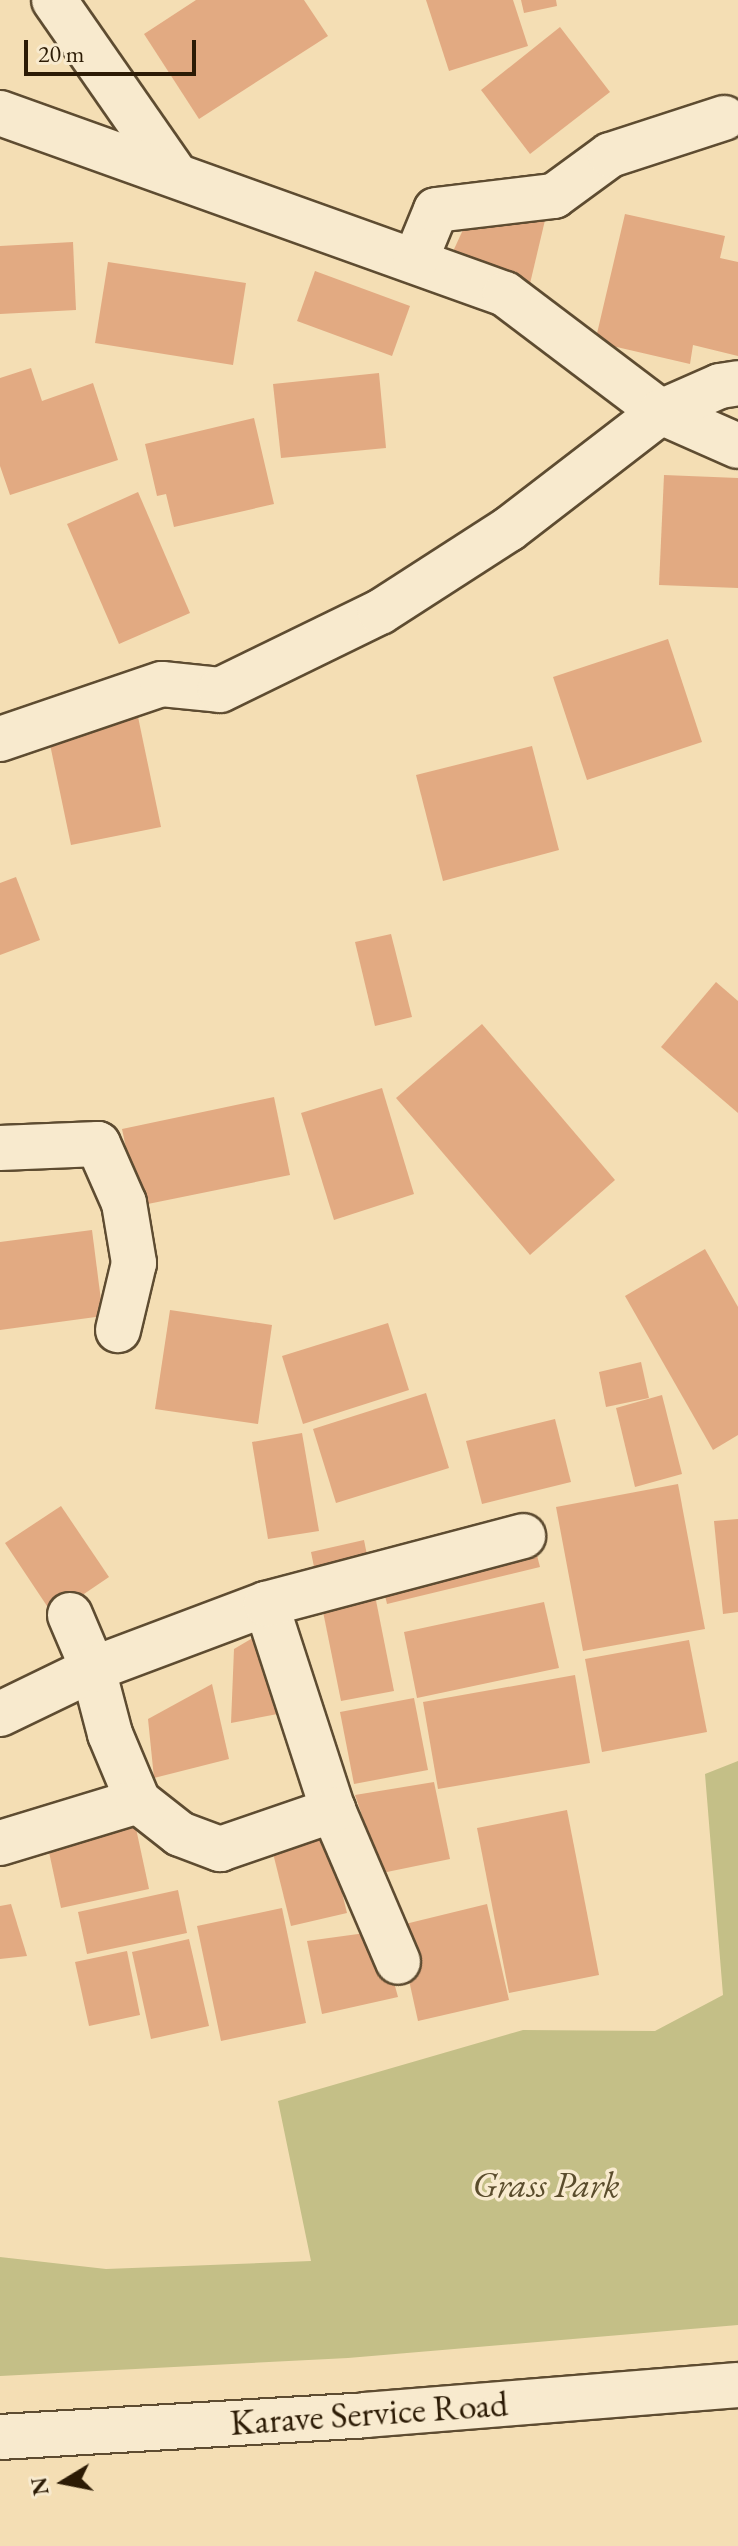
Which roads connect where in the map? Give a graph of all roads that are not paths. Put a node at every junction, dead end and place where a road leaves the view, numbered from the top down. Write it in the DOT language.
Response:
graph roads {
  1 [pos="54,0"];
  2 [pos="0,113"];
  3 [pos="724,118"];
  4 [pos="175,174"];
  5 [pos="415,261"];
  6 [pos="738,383"];
  7 [pos="661,412"];
  8 [pos="738,446"];
  9 [pos="0,739"];
  10 [pos="0,1148"];
  11 [pos="118,1330"];
  12 [pos="523,1536"];
  13 [pos="266,1604"];
  14 [pos="70,1615"];
  15 [pos="93,1669"];
  16 [pos="0,1714"];
  17 [pos="138,1801"];
  18 [pos="333,1810"];
  19 [pos="0,1843"];
  20 [pos="398,1962"];
  21 [pos="738,2385"];
  22 [pos="0,2437"];
  1 -- 4 [label="street"];
  2 -- 4 [label="street"];
  3 -- 5 [label="street"];
  4 -- 5 [label="street"];
  5 -- 7 [label="street"];
  6 -- 7 [label="street"];
  7 -- 8 [label="street"];
  7 -- 9 [label="street"];
  10 -- 11 [label="street"];
  12 -- 13 [label="street"];
  13 -- 15 [label="street"];
  13 -- 18 [label="street"];
  14 -- 15 [label="street"];
  15 -- 16 [label="street"];
  15 -- 17 [label="street"];
  17 -- 18 [label="street"];
  17 -- 19 [label="street"];
  18 -- 20 [label="street"];
  21 -- 22 [label="street, Karave Service Road"];
}
